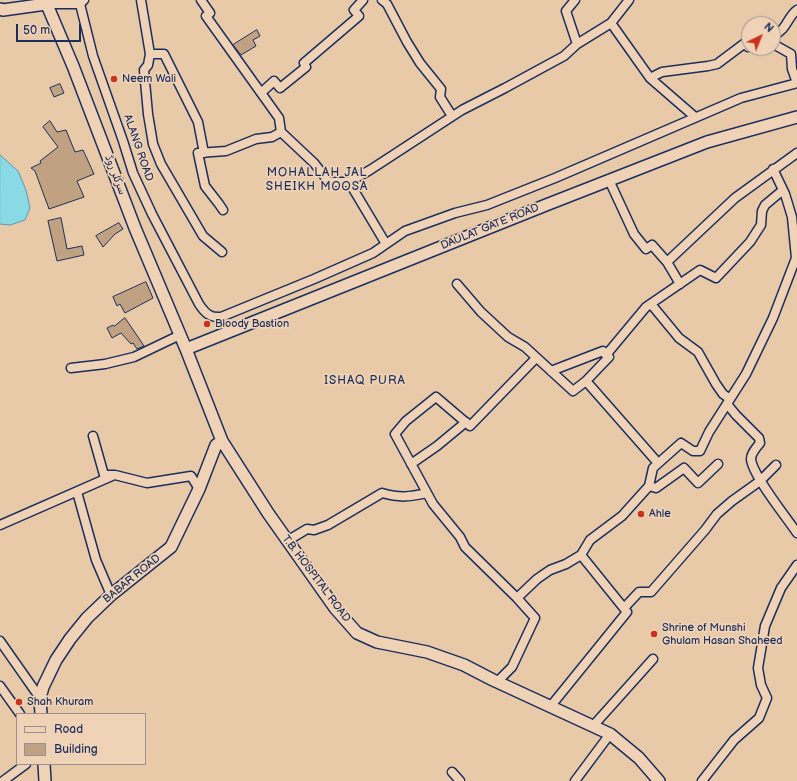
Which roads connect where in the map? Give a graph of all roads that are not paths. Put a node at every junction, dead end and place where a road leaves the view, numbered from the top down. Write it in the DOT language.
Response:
graph roads {
  1 [pos="141,0"];
  2 [pos="201,0"];
  3 [pos="363,0"];
  4 [pos="575,0"];
  5 [pos="629,0"];
  6 [pos="81,1"];
  7 [pos="388,1"];
  8 [pos="46,2"];
  9 [pos="797,10"];
  10 [pos="1,11"];
  11 [pos="611,23"];
  12 [pos="781,32"];
  13 [pos="577,44"];
  14 [pos="741,46"];
  15 [pos="781,48"];
  16 [pos="150,54"];
  17 [pos="650,78"];
  18 [pos="797,83"];
  19 [pos="262,92"];
  20 [pos="452,116"];
  21 [pos="695,117"];
  22 [pos="797,117"];
  23 [pos="281,132"];
  24 [pos="204,153"];
  25 [pos="797,153"];
  26 [pos="773,169"];
  27 [pos="609,180"];
  28 [pos="349,182"];
  29 [pos="783,190"];
  30 [pos="223,210"];
  31 [pos="386,244"];
  32 [pos="222,252"];
  33 [pos="667,262"];
  34 [pos="457,284"];
  35 [pos="680,284"];
  36 [pos="651,304"];
  37 [pos="180,335"];
  38 [pos="186,349"];
  39 [pos="606,354"];
  40 [pos="536,358"];
  41 [pos="71,368"];
  42 [pos="551,371"];
  43 [pos="586,381"];
  44 [pos="729,402"];
  45 [pos="466,422"];
  46 [pos="93,436"];
  47 [pos="222,441"];
  48 [pos="658,463"];
  49 [pos="411,464"];
  50 [pos="718,464"];
  51 [pos="776,465"];
  52 [pos="114,475"];
  53 [pos="760,481"];
  54 [pos="649,486"];
  55 [pos="199,489"];
  56 [pos="77,492"];
  57 [pos="427,493"];
  58 [pos="0,525"];
  59 [pos="797,533"];
  60 [pos="287,541"];
  61 [pos="581,555"];
  62 [pos="797,565"];
  63 [pos="111,595"];
  64 [pos="517,598"];
  65 [pos="624,608"];
  66 [pos="0,641"];
  67 [pos="653,659"];
  68 [pos="497,682"];
  69 [pos="0,686"];
  70 [pos="40,698"];
  71 [pos="550,707"];
  72 [pos="19,713"];
  73 [pos="41,713"];
  74 [pos="593,726"];
  75 [pos="610,734"];
  76 [pos="25,765"];
  77 [pos="44,765"];
  78 [pos="452,772"];
  79 [pos="3,781"];
  80 [pos="45,781"];
  81 [pos="460,781"];
  82 [pos="575,781"];
  83 [pos="659,781"];
  84 [pos="702,781"];
  1 -- 16 [label="street"];
  2 -- 19 [label="street"];
  3 -- 19 [label="street"];
  4 -- 13 [label="street"];
  5 -- 11 [label="street"];
  6 -- 8 [label="street"];
  6 -- 31 [label="street, ALANG ROAD"];
  7 -- 20 [label="street"];
  8 -- 10 [label="main road"];
  8 -- 37 [label="main road, سرکلر روڈ"];
  9 -- 12 [label="street"];
  11 -- 13 [label="street"];
  11 -- 17 [label="street"];
  13 -- 20 [label="street"];
  14 -- 17 [label="street"];
  15 -- 18 [label="street"];
  16 -- 24 [label="street"];
  16 -- 32 [label="street"];
  17 -- 21 [label="street"];
  18 -- 21 [label="street"];
  19 -- 23 [label="street"];
  20 -- 28 [label="street"];
  21 -- 31 [label="street"];
  22 -- 27 [label="main road, DAULAT GATE ROAD"];
  23 -- 24 [label="street"];
  23 -- 28 [label="street"];
  24 -- 30 [label="street"];
  25 -- 26 [label="street"];
  26 -- 29 [label="street"];
  26 -- 33 [label="street"];
  27 -- 33 [label="street"];
  27 -- 38 [label="main road, DAULAT GATE ROAD"];
  28 -- 31 [label="street"];
  29 -- 35 [label="street"];
  29 -- 44 [label="street"];
  33 -- 35 [label="street"];
  34 -- 40 [label="street"];
  35 -- 36 [label="street"];
  36 -- 39 [label="street"];
  36 -- 44 [label="street"];
  37 -- 38 [label="main road, سرکلر روڈ"];
  37 -- 41 [label="street"];
  38 -- 47 [label="main road, T.B. HOSPITAL ROAD"];
  39 -- 42 [label="street"];
  39 -- 43 [label="street"];
  40 -- 42 [label="street"];
  40 -- 45 [label="street"];
  42 -- 43 [label="street"];
  43 -- 48 [label="street"];
  44 -- 48 [label="street"];
  44 -- 53 [label="street"];
  45 -- 49 [label="street"];
  45 -- 49 [label="street"];
  46 -- 52 [label="street"];
  47 -- 55 [label="main road, BABAR ROAD"];
  47 -- 60 [label="main road, T.B. HOSPITAL ROAD"];
  48 -- 54 [label="street"];
  49 -- 57 [label="street"];
  50 -- 54 [label="street"];
  51 -- 53 [label="street"];
  52 -- 55 [label="street"];
  52 -- 56 [label="street"];
  53 -- 59 [label="street"];
  53 -- 65 [label="street"];
  54 -- 61 [label="street"];
  55 -- 63 [label="main road, BABAR ROAD"];
  56 -- 58 [label="street"];
  56 -- 63 [label="street"];
  57 -- 60 [label="street"];
  57 -- 64 [label="street"];
  60 -- 68 [label="main road, T.B. HOSPITAL ROAD"];
  61 -- 64 [label="street"];
  61 -- 65 [label="street"];
  62 -- 84 [label="street"];
  63 -- 70 [label="main road, BABAR ROAD"];
  64 -- 68 [label="street"];
  65 -- 71 [label="street"];
  66 -- 70 [label="street"];
  67 -- 74 [label="street"];
  68 -- 71 [label="main road, T.B. HOSPITAL ROAD"];
  69 -- 72 [label="street"];
  70 -- 73 [label="main road, BABAR ROAD"];
  71 -- 74 [label="main road, T.B. HOSPITAL ROAD"];
  74 -- 75 [label="main road, T.B. HOSPITAL ROAD"];
  75 -- 82 [label="street"];
  75 -- 83 [label="main road, T.B. HOSPITAL ROAD"];
  76 -- 79 [label="street"];
  77 -- 80 [label="main road"];
  78 -- 81 [label="street"];
}
